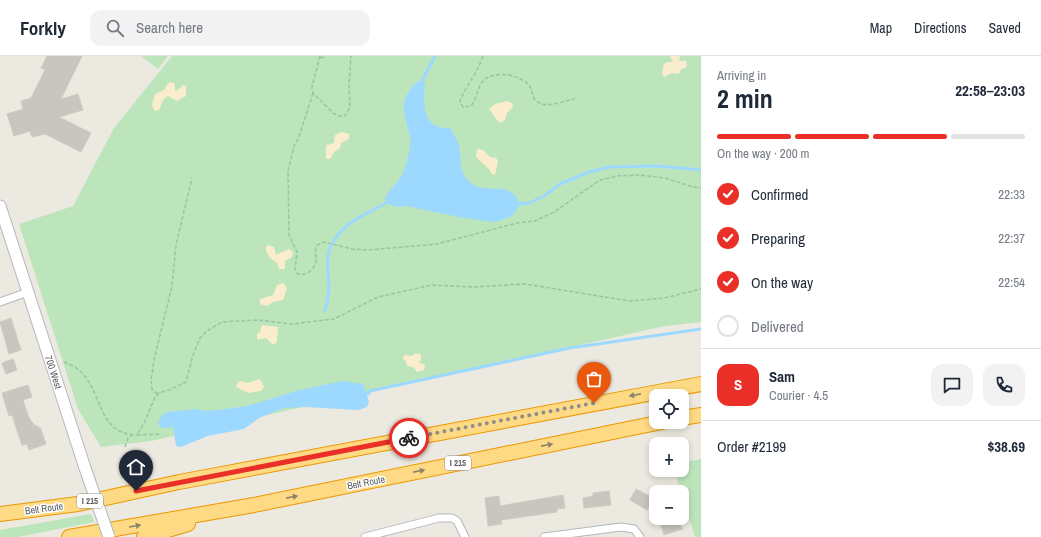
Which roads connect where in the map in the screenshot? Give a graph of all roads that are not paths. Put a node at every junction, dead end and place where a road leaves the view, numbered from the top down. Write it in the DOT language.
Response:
graph roads {
  1 [pos="0,206"];
  2 [pos="28,292"];
  3 [pos="0,302"];
  4 [pos="701,384"];
  5 [pos="701,415"];
  6 [pos="689,417"];
  7 [pos="649,425"];
  8 [pos="254,505"];
  9 [pos="0,514"];
  10 [pos="69,537"];
  11 [pos="109,537"];
  12 [pos="144,537"];
  13 [pos="365,537"];
  14 [pos="465,537"];
  15 [pos="544,537"];
  16 [pos="640,537"];
  1 -- 2 [label="main road, 700 West"];
  2 -- 3 [label="street"];
  2 -- 11 [label="main road, 700 West, bridge"];
  4 -- 9 [label="highway, Belt Route / I 215, one-way"];
  5 -- 6 [label="highway"];
  8 -- 7 [label="highway, Belt Route / I 215, one-way"];
  10 -- 8 [label="highway, Belt Route / I 215, one-way"];
  8 -- 12 [label="highway"];
  13 -- 14 [label="street"];
  15 -- 16 [label="street"];
}
